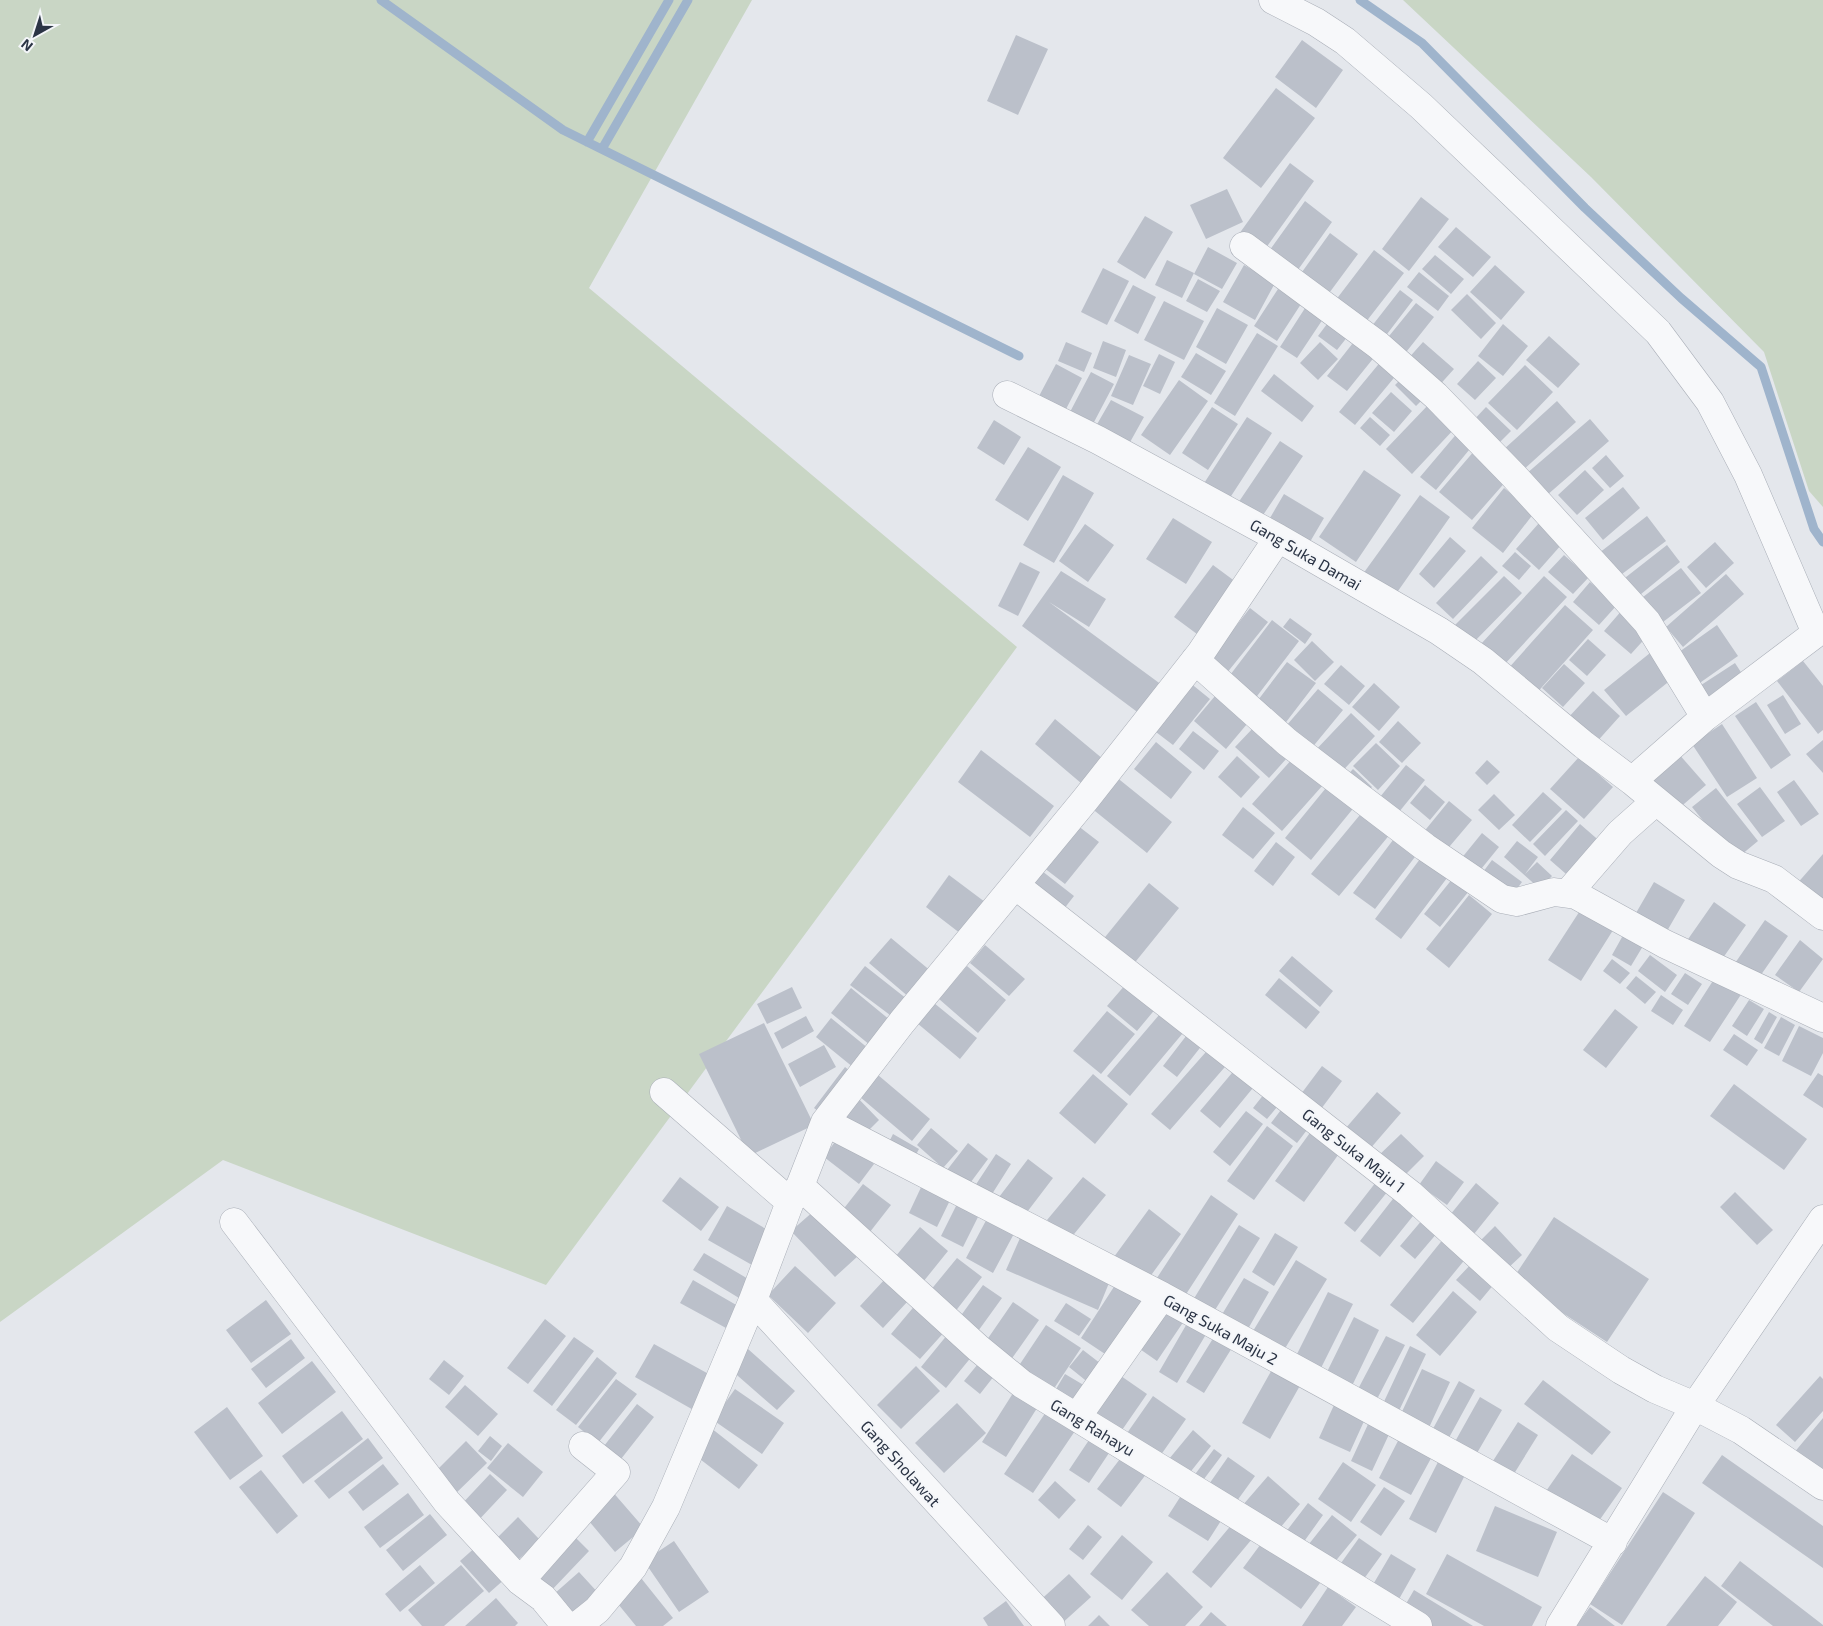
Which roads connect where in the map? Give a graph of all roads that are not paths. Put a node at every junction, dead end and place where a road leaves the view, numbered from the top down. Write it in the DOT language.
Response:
graph roads {
  1 [pos="1273,0"];
  2 [pos="1244,246"];
  3 [pos="1007,395"];
  4 [pos="1278,538"];
  5 [pos="1819,631"];
  6 [pos="1195,660"];
  7 [pos="1705,717"];
  8 [pos="1632,781"];
  9 [pos="1656,801"];
  10 [pos="1014,885"];
  11 [pos="1568,893"];
  12 [pos="1823,916"];
  13 [pos="1823,1018"];
  14 [pos="664,1092"];
  15 [pos="825,1122"];
  16 [pos="795,1194"];
  17 [pos="1823,1219"];
  18 [pos="234,1222"];
  19 [pos="1162,1296"];
  20 [pos="753,1300"];
  21 [pos="1695,1406"];
  22 [pos="1077,1417"];
  23 [pos="583,1446"];
  24 [pos="1823,1486"];
  25 [pos="1613,1542"];
  26 [pos="520,1581"];
  27 [pos="566,1626"];
  28 [pos="577,1626"];
  29 [pos="1050,1626"];
  30 [pos="1418,1626"];
  31 [pos="1560,1626"];
  1 -- 5 [label="street"];
  2 -- 7 [label="street"];
  3 -- 4 [label="street, Gang Suka Damai"];
  4 -- 6 [label="street"];
  4 -- 8 [label="street, Gang Suka Damai"];
  5 -- 7 [label="street"];
  6 -- 10 [label="street"];
  6 -- 11 [label="street"];
  7 -- 8 [label="street"];
  8 -- 9 [label="street"];
  9 -- 11 [label="street"];
  9 -- 12 [label="street"];
  10 -- 15 [label="street"];
  10 -- 21 [label="street, Gang Suka Maju 1"];
  11 -- 13 [label="street"];
  14 -- 16 [label="street, Gang Rahayu"];
  15 -- 16 [label="street"];
  15 -- 19 [label="street, Gang Suka Maju 2"];
  16 -- 20 [label="street"];
  16 -- 22 [label="street, Gang Rahayu"];
  17 -- 21 [label="street"];
  18 -- 26 [label="street"];
  19 -- 22 [label="street"];
  19 -- 25 [label="street, Gang Suka Maju 2"];
  20 -- 28 [label="street"];
  20 -- 29 [label="street, Gang Sholawat"];
  21 -- 24 [label="street, Gang Suka Maju 1"];
  21 -- 25 [label="street"];
  22 -- 30 [label="street, Gang Rahayu"];
  23 -- 26 [label="street"];
  25 -- 31 [label="street"];
  26 -- 27 [label="street"];
}
